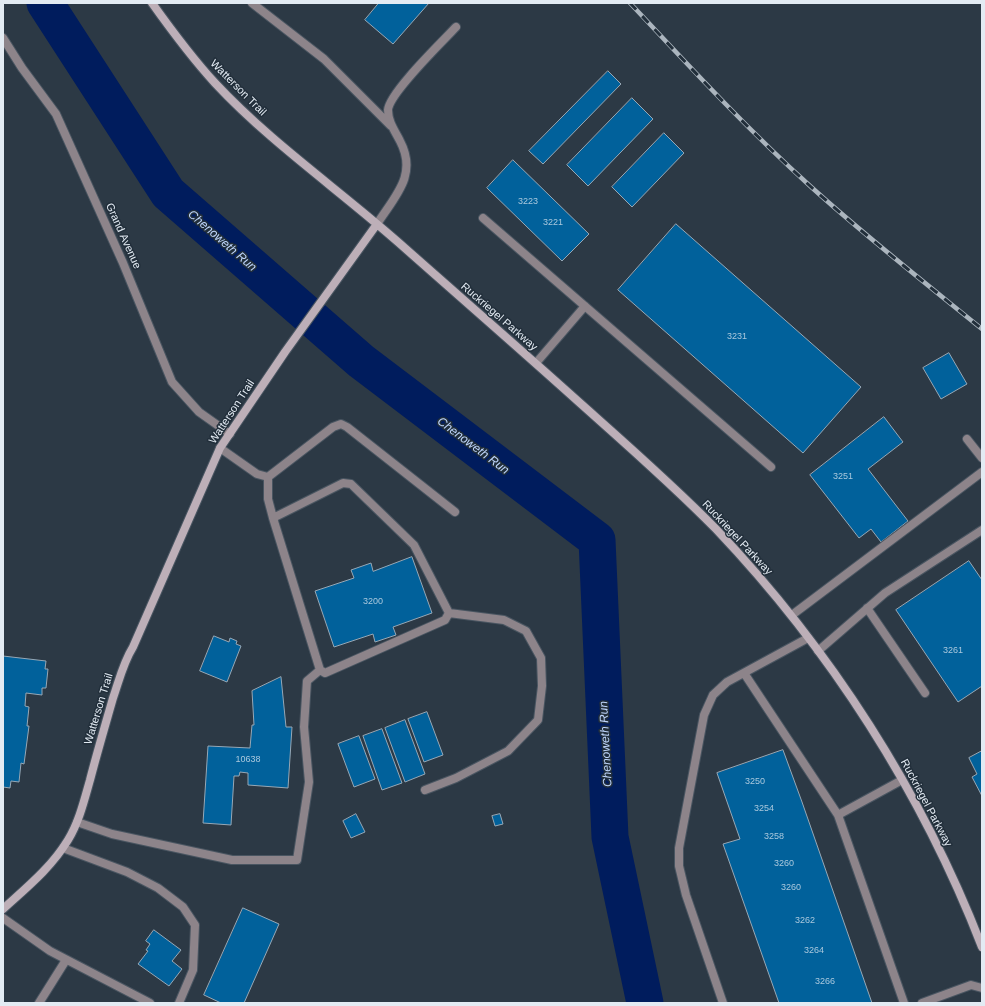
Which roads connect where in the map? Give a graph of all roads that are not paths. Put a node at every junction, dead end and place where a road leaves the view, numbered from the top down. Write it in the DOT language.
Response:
graph roads {
  1 [pos="152,3"];
  2 [pos="252,3"];
  3 [pos="456,27"];
  4 [pos="3,38"];
  5 [pos="391,126"];
  6 [pos="483,218"];
  7 [pos="377,224"];
  8 [pos="585,306"];
  9 [pos="536,363"];
  10 [pos="230,434"];
  11 [pos="966,439"];
  12 [pos="220,448"];
  13 [pos="982,458"];
  14 [pos="771,467"];
  15 [pos="982,472"];
  16 [pos="268,477"];
  17 [pos="455,512"];
  18 [pos="273,518"];
  19 [pos="981,532"];
  20 [pos="867,608"];
  21 [pos="449,613"];
  22 [pos="792,615"];
  23 [pos="808,638"];
  24 [pos="818,651"];
  25 [pos="320,670"];
  26 [pos="744,673"];
  27 [pos="925,693"];
  28 [pos="902,780"];
  29 [pos="425,790"];
  30 [pos="838,816"];
  31 [pos="77,822"];
  32 [pos="62,848"];
  33 [pos="3,909"];
  34 [pos="3,918"];
  35 [pos="982,947"];
  36 [pos="66,960"];
  37 [pos="982,988"];
  38 [pos="39,1003"];
  39 [pos="150,1003"];
  40 [pos="179,1003"];
  41 [pos="723,1003"];
  42 [pos="904,1003"];
  43 [pos="922,1003"];
  1 -- 7 [label="main road, Watterson Trail"];
  2 -- 5 [label="street"];
  3 -- 5 [label="street"];
  4 -- 10 [label="street, Grand Avenue"];
  5 -- 7 [label="street"];
  6 -- 8 [label="street"];
  7 -- 9 [label="main road, Ruckriegel Parkway"];
  7 -- 10 [label="main road, Watterson Trail"];
  8 -- 9 [label="street"];
  8 -- 14 [label="street"];
  9 -- 22 [label="main road, Ruckriegel Parkway"];
  10 -- 12 [label="main road, Watterson Trail"];
  11 -- 13 [label="street"];
  12 -- 16 [label="street"];
  12 -- 31 [label="main road, Watterson Trail"];
  15 -- 22 [label="street"];
  16 -- 17 [label="street"];
  16 -- 18 [label="street"];
  18 -- 21 [label="street"];
  18 -- 25 [label="street"];
  19 -- 20 [label="street"];
  20 -- 24 [label="street"];
  20 -- 27 [label="street"];
  21 -- 25 [label="street"];
  21 -- 29 [label="street"];
  22 -- 23 [label="main road, Ruckriegel Parkway"];
  23 -- 24 [label="main road, Ruckriegel Parkway"];
  23 -- 26 [label="street"];
  24 -- 28 [label="main road, Ruckriegel Parkway"];
  25 -- 31 [label="street"];
  26 -- 30 [label="street"];
  26 -- 41 [label="street"];
  28 -- 30 [label="street"];
  28 -- 35 [label="main road, Ruckriegel Parkway"];
  30 -- 42 [label="street"];
  31 -- 32 [label="main road, Watterson Trail"];
  32 -- 33 [label="main road, Watterson Trail"];
  32 -- 40 [label="street"];
  34 -- 36 [label="street"];
  36 -- 38 [label="street"];
  36 -- 39 [label="street"];
  37 -- 43 [label="street"];
}
